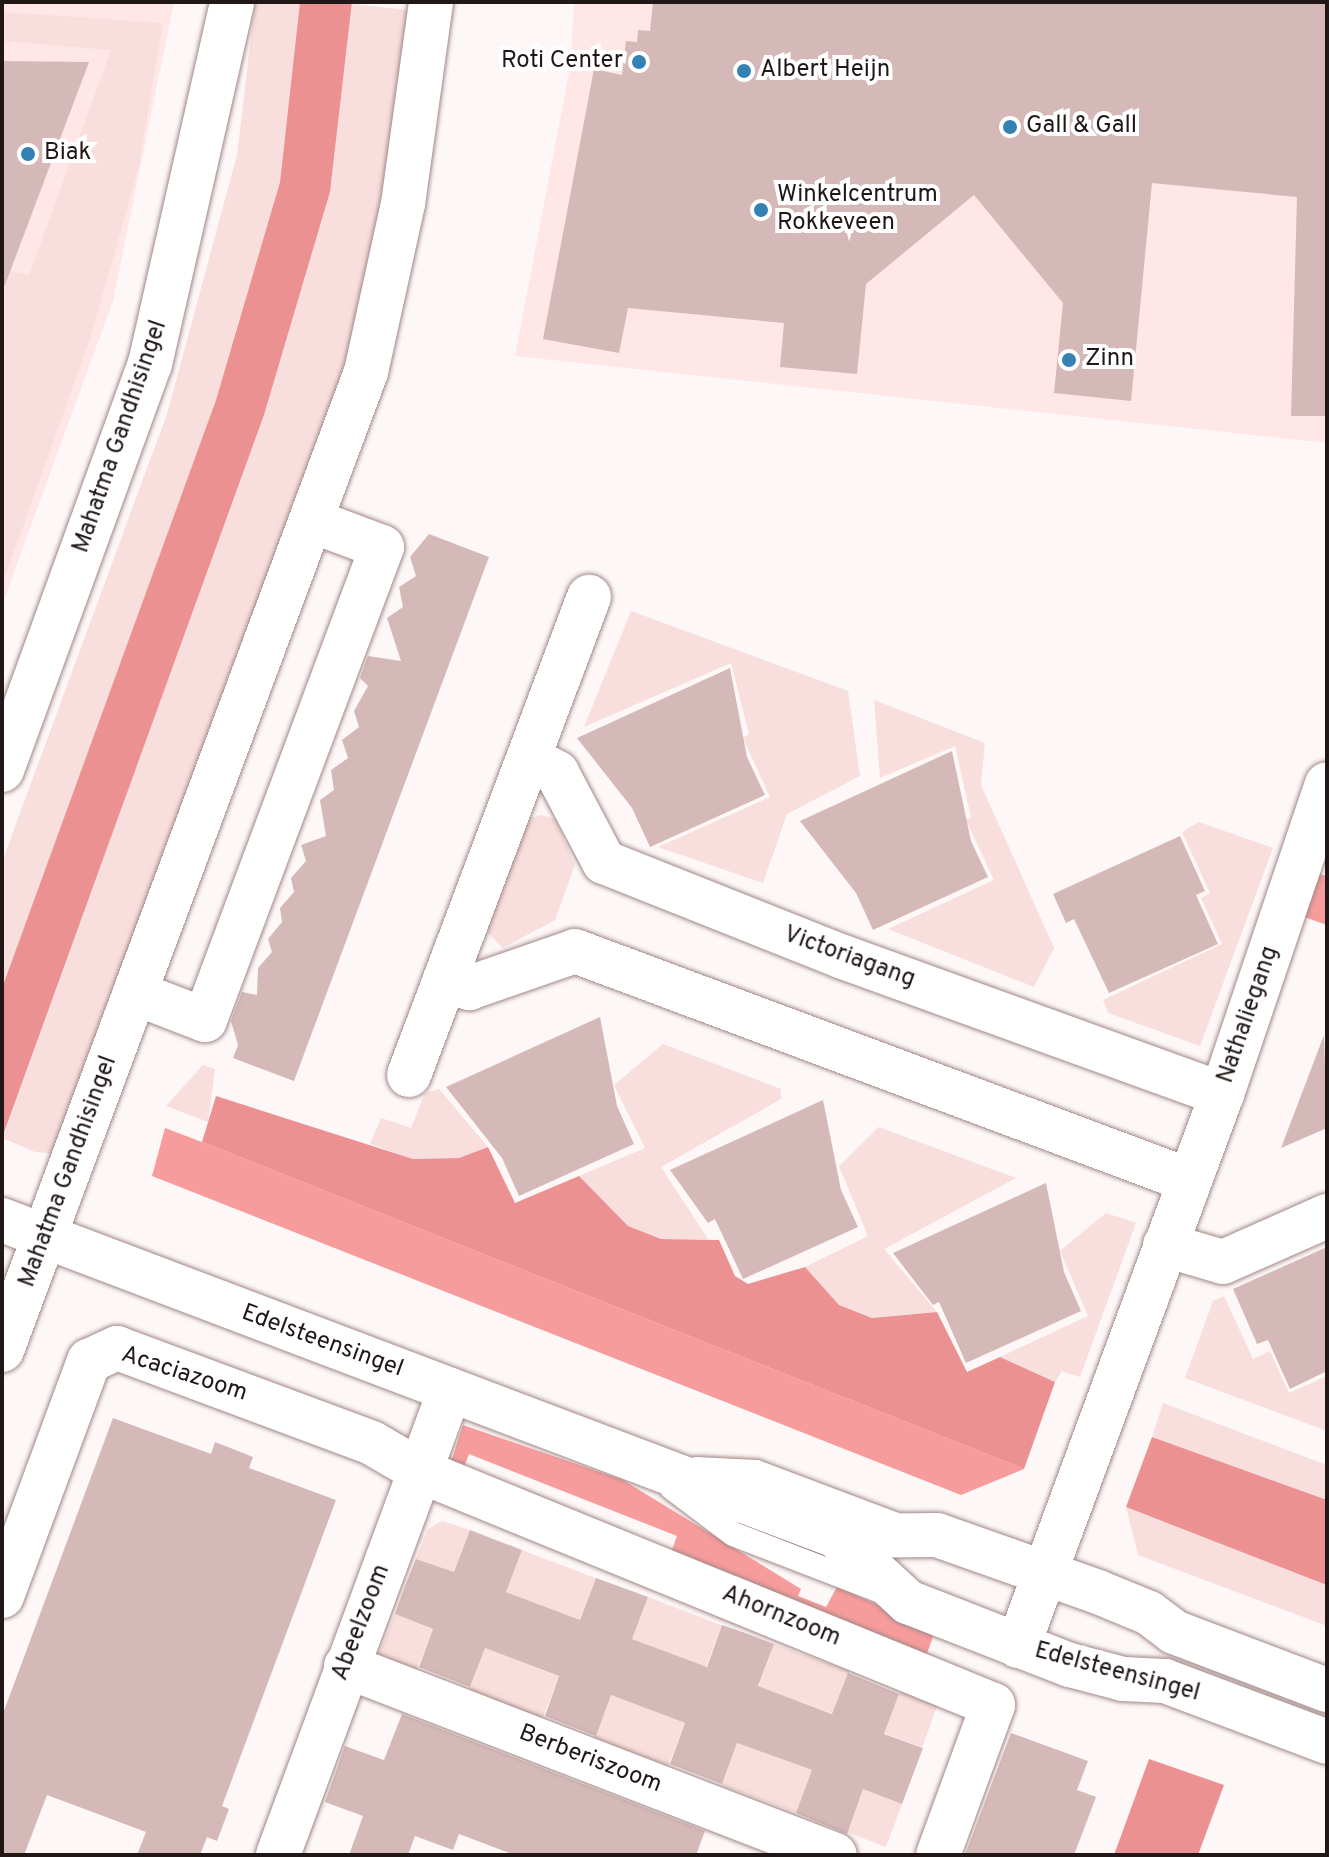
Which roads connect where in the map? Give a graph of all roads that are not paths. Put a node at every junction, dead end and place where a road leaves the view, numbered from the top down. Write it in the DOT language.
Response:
graph roads {
  1 [pos="232,2"];
  2 [pos="431,2"];
  3 [pos="315,522"];
  4 [pos="589,597"];
  5 [pos="529,758"];
  6 [pos="2,770"];
  7 [pos="1327,784"];
  8 [pos="445,979"];
  9 [pos="135,993"];
  10 [pos="409,1075"];
  11 [pos="1222,1094"];
  12 [pos="1188,1180"];
  13 [pos="1327,1216"];
  14 [pos="2,1220"];
  15 [pos="45,1239"];
  16 [pos="1165,1245"];
  17 [pos="2,1350"];
  18 [pos="450,1390"];
  19 [pos="641,1465"];
  20 [pos="420,1471"];
  21 [pos="924,1535"];
  22 [pos="836,1536"];
  23 [pos="1045,1572"];
  24 [pos="2,1596"];
  25 [pos="908,1602"];
  26 [pos="1018,1646"];
  27 [pos="346,1666"];
  28 [pos="1327,1690"];
  29 [pos="1327,1742"];
  30 [pos="278,1855"];
  31 [pos="835,1855"];
  32 [pos="938,1855"];
  1 -- 6 [label="street, Mahatma Gandhisingel"];
  2 -- 3 [label="street, Mahatma Gandhisingel"];
  3 -- 9 [label="street, Mahatma Gandhisingel"];
  3 -- 9 [label="street"];
  4 -- 5 [label="street"];
  5 -- 8 [label="street"];
  5 -- 11 [label="street, Victoriagang"];
  7 -- 11 [label="street, Nathaliegang"];
  8 -- 10 [label="street"];
  8 -- 12 [label="street"];
  9 -- 15 [label="street, Mahatma Gandhisingel"];
  11 -- 12 [label="street, Nathaliegang"];
  12 -- 16 [label="street, Nathaliegang"];
  13 -- 16 [label="street"];
  14 -- 15 [label="street, Edelsteensingel"];
  15 -- 17 [label="street, Mahatma Gandhisingel"];
  15 -- 18 [label="street, Edelsteensingel"];
  16 -- 23 [label="street, Nathaliegang"];
  18 -- 19 [label="street, Edelsteensingel"];
  18 -- 20 [label="street, Abeelzoom"];
  19 -- 21 [label="lane, Edelsteensingel"];
  19 -- 22 [label="street, Edelsteensingel"];
  19 -- 25 [label="lane, Edelsteensingel"];
  20 -- 24 [label="street, Acaciazoom"];
  20 -- 27 [label="street, Abeelzoom"];
  20 -- 32 [label="street, Ahornzoom"];
  21 -- 22 [label="street, Edelsteensingel"];
  21 -- 23 [label="street, Edelsteensingel"];
  22 -- 25 [label="street, Edelsteensingel"];
  23 -- 26 [label="street, Nathaliegang"];
  23 -- 28 [label="street, Edelsteensingel"];
  25 -- 26 [label="street, Edelsteensingel"];
  26 -- 29 [label="street, Edelsteensingel"];
  27 -- 30 [label="street, Abeelzoom"];
  27 -- 31 [label="street, Berberiszoom"];
}
